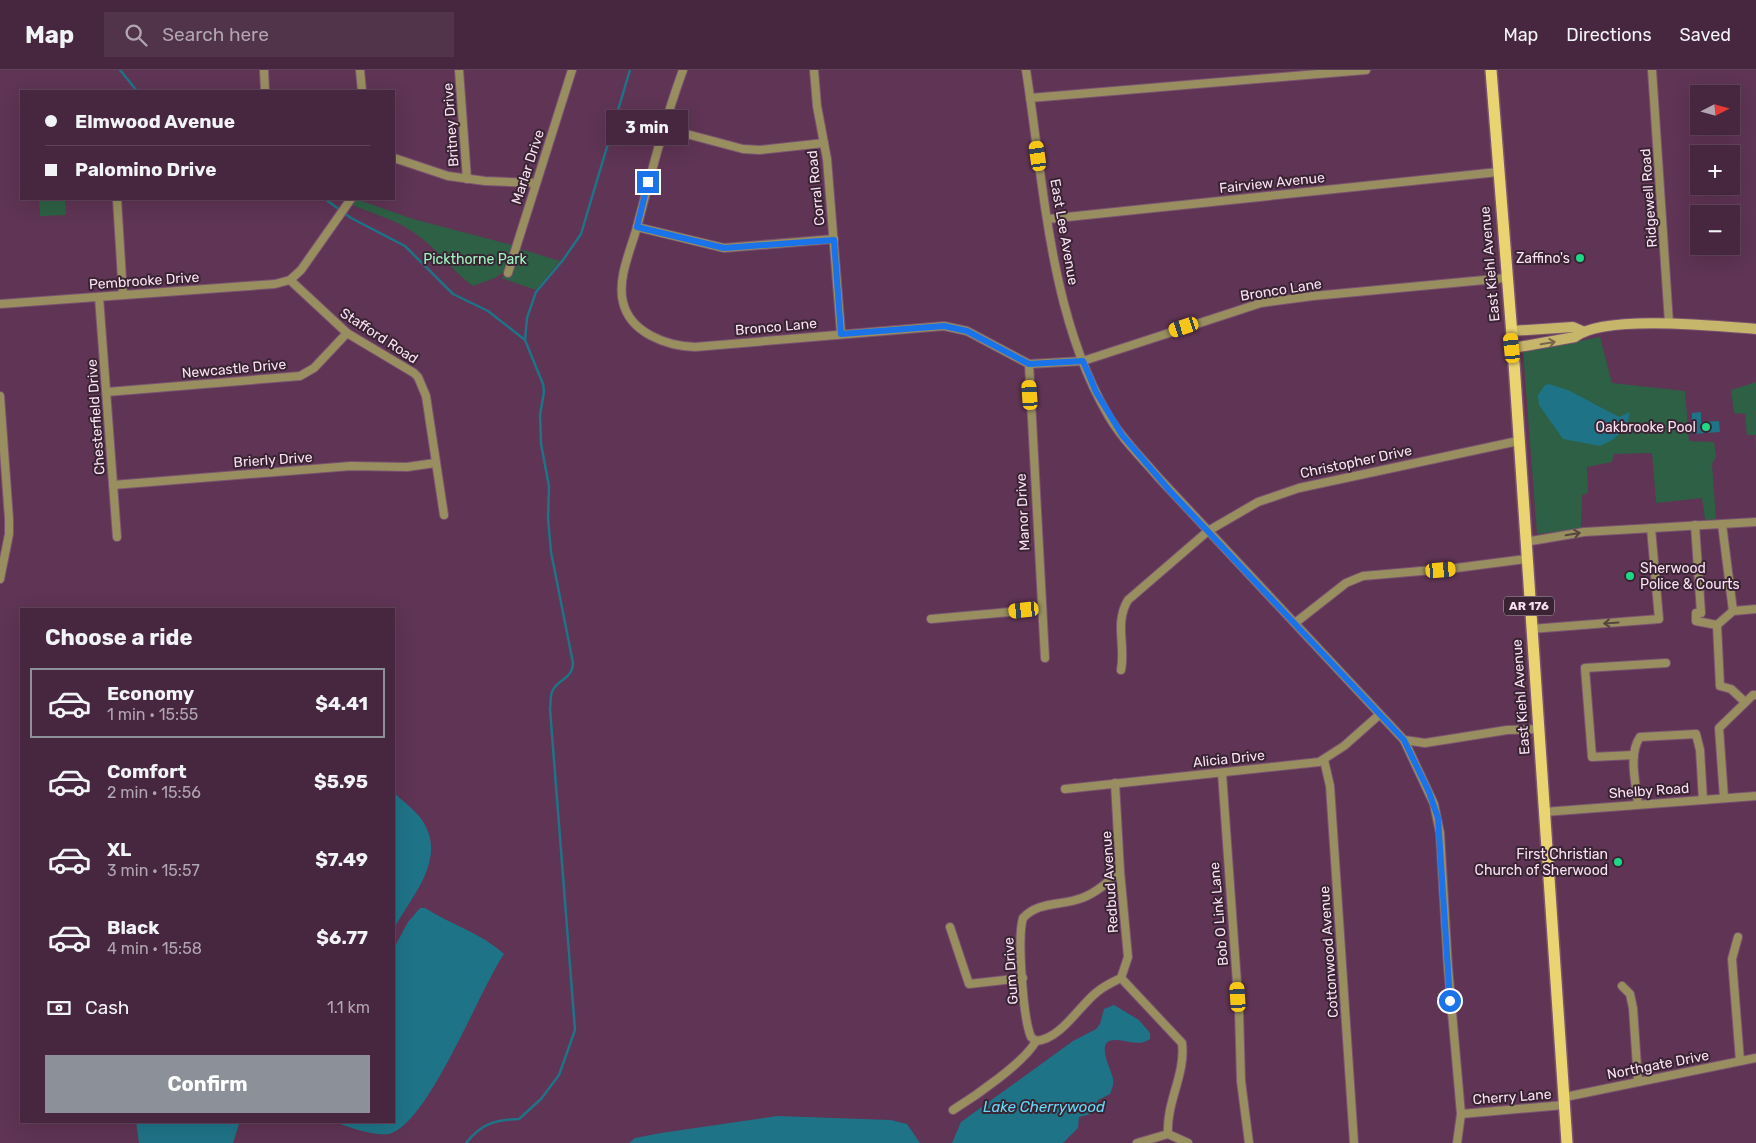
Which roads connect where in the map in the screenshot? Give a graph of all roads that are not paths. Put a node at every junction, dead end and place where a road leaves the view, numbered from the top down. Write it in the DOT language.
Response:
graph roads {
  1 [pos="264,70"];
  2 [pos="360,70"];
  3 [pos="459,70"];
  4 [pos="572,70"];
  5 [pos="683,70"];
  6 [pos="814,70"];
  7 [pos="1026,70"];
  8 [pos="1366,70"];
  9 [pos="1491,70"];
  10 [pos="1652,70"];
  11 [pos="265,90"];
  12 [pos="362,90"];
  13 [pos="1030,98"];
  14 [pos="664,128"];
  15 [pos="824,143"];
  16 [pos="395,158"];
  17 [pos="1498,172"];
  18 [pos="467,178"];
  19 [pos="535,183"];
  20 [pos="117,200"];
  21 [pos="350,200"];
  22 [pos="1048,220"];
  23 [pos="637,227"];
  24 [pos="834,240"];
  25 [pos="508,273"];
  26 [pos="1506,278"];
  27 [pos="290,280"];
  28 [pos="123,295"];
  29 [pos="99,297"];
  30 [pos="0,304"];
  31 [pos="1669,323"];
  32 [pos="1756,329"];
  33 [pos="1582,331"];
  34 [pos="1511,332"];
  35 [pos="347,333"];
  36 [pos="841,334"];
  37 [pos="1512,348"];
  38 [pos="1083,361"];
  39 [pos="1029,364"];
  40 [pos="107,392"];
  41 [pos="0,396"];
  42 [pos="0,414"];
  43 [pos="1518,441"];
  44 [pos="435,464"];
  45 [pos="113,485"];
  46 [pos="444,514"];
  47 [pos="1756,522"];
  48 [pos="1722,524"];
  49 [pos="1695,525"];
  50 [pos="1651,528"];
  51 [pos="1208,531"];
  52 [pos="116,536"];
  53 [pos="1525,542"];
  54 [pos="1526,559"];
  55 [pos="0,580"];
  56 [pos="1042,609"];
  57 [pos="1756,609"];
  58 [pos="1733,611"];
  59 [pos="931,619"];
  60 [pos="1295,623"];
  61 [pos="1717,625"];
  62 [pos="1531,628"];
  63 [pos="1045,658"];
  64 [pos="1666,663"];
  65 [pos="1121,670"];
  66 [pos="1756,695"];
  67 [pos="1746,702"];
  68 [pos="1379,715"];
  69 [pos="1538,729"];
  70 [pos="1404,740"];
  71 [pos="1634,755"];
  72 [pos="1324,760"];
  73 [pos="1222,773"];
  74 [pos="1115,784"];
  75 [pos="1065,789"];
  76 [pos="1756,796"];
  77 [pos="1724,798"];
  78 [pos="1704,800"];
  79 [pos="1638,804"];
  80 [pos="1544,812"];
  81 [pos="1120,871"];
  82 [pos="950,927"];
  83 [pos="1738,937"];
  84 [pos="1023,978"];
  85 [pos="1121,978"];
  86 [pos="1622,986"];
  87 [pos="1036,1041"];
  88 [pos="1756,1058"];
  89 [pos="1740,1061"];
  90 [pos="1638,1081"];
  91 [pos="1564,1101"];
  92 [pos="953,1110"];
  93 [pos="1461,1114"];
  94 [pos="1168,1134"];
  95 [pos="1137,1143"];
  96 [pos="1188,1143"];
  97 [pos="1249,1143"];
  98 [pos="1354,1143"];
  99 [pos="1457,1143"];
  100 [pos="1567,1143"];
  1 -- 11 [label="street"];
  2 -- 12 [label="street"];
  3 -- 18 [label="street, Britney Drive"];
  4 -- 19 [label="street, Marlar Drive"];
  5 -- 14 [label="street"];
  6 -- 15 [label="street, Corral Road"];
  7 -- 13 [label="street, East Lee Avenue"];
  8 -- 13 [label="street"];
  9 -- 17 [label="main road, East Kiehl Avenue / AR 176"];
  10 -- 31 [label="street, Ridgewell Road"];
  13 -- 22 [label="street, East Lee Avenue"];
  14 -- 15 [label="street"];
  14 -- 23 [label="street"];
  15 -- 24 [label="street, Corral Road"];
  16 -- 18 [label="street"];
  17 -- 22 [label="street, Fairview Avenue"];
  17 -- 26 [label="main road, East Kiehl Avenue / AR 176"];
  18 -- 19 [label="street"];
  19 -- 25 [label="street, Marlar Drive"];
  20 -- 28 [label="street"];
  21 -- 27 [label="street"];
  22 -- 38 [label="street, East Lee Avenue"];
  23 -- 24 [label="street"];
  23 -- 36 [label="street, Bronco Lane"];
  24 -- 36 [label="street, Corral Road"];
  26 -- 34 [label="main road, East Kiehl Avenue / AR 176"];
  26 -- 38 [label="street, Bronco Lane"];
  27 -- 28 [label="street, Pembrooke Drive"];
  27 -- 35 [label="street, Stafford Road"];
  28 -- 29 [label="street, Pembrooke Drive"];
  29 -- 30 [label="street, Pembrooke Drive"];
  29 -- 40 [label="street, Chesterfield Drive"];
  31 -- 32 [label="street"];
  31 -- 33 [label="street"];
  33 -- 34 [label="street"];
  37 -- 33 [label="street, one-way"];
  34 -- 37 [label="main road, East Kiehl Avenue / AR 176"];
  35 -- 40 [label="street, Newcastle Drive"];
  35 -- 44 [label="street, Stafford Road"];
  36 -- 39 [label="street, Bronco Lane"];
  37 -- 43 [label="main road, East Kiehl Avenue / AR 176"];
  38 -- 39 [label="street, Bronco Lane"];
  38 -- 51 [label="street, East Lee Avenue"];
  39 -- 56 [label="street, Manor Drive"];
  40 -- 45 [label="street, Chesterfield Drive"];
  41 -- 42 [label="street"];
  42 -- 55 [label="street"];
  43 -- 51 [label="street, Christopher Drive"];
  43 -- 53 [label="main road, East Kiehl Avenue / AR 176"];
  44 -- 45 [label="street, Brierly Drive"];
  44 -- 46 [label="street, Stafford Road"];
  45 -- 52 [label="street, Chesterfield Drive"];
  47 -- 48 [label="street"];
  48 -- 49 [label="street"];
  48 -- 58 [label="street"];
  49 -- 50 [label="street"];
  49 -- 61 [label="street"];
  53 -- 50 [label="street, one-way"];
  50 -- 62 [label="street, one-way"];
  51 -- 60 [label="street, East Lee Avenue"];
  51 -- 65 [label="street, Christopher Drive"];
  53 -- 54 [label="main road, East Kiehl Avenue / AR 176"];
  54 -- 60 [label="street"];
  54 -- 62 [label="main road, East Kiehl Avenue / AR 176"];
  56 -- 59 [label="street"];
  56 -- 63 [label="street, Manor Drive"];
  57 -- 58 [label="street"];
  58 -- 61 [label="street"];
  60 -- 68 [label="street, East Lee Avenue"];
  61 -- 67 [label="street"];
  62 -- 69 [label="main road, East Kiehl Avenue / AR 176"];
  64 -- 71 [label="street"];
  66 -- 67 [label="street"];
  67 -- 77 [label="street"];
  68 -- 70 [label="street, East Lee Avenue"];
  68 -- 72 [label="street, Alicia Drive"];
  69 -- 70 [label="street"];
  69 -- 80 [label="main road, East Kiehl Avenue / AR 176"];
  70 -- 93 [label="street, East Lee Avenue"];
  71 -- 78 [label="street"];
  71 -- 79 [label="street"];
  72 -- 73 [label="street, Alicia Drive"];
  72 -- 98 [label="street, Cottonwood Avenue"];
  73 -- 74 [label="street, Alicia Drive"];
  73 -- 97 [label="street, Bob O Link Lane"];
  74 -- 75 [label="street, Alicia Drive"];
  74 -- 81 [label="street, Redbud Avenue"];
  76 -- 77 [label="street, Shelby Road"];
  77 -- 78 [label="street, Shelby Road"];
  78 -- 79 [label="street, Shelby Road"];
  79 -- 80 [label="street, Shelby Road"];
  80 -- 91 [label="main road, East Kiehl Avenue / AR 176"];
  81 -- 84 [label="street, Gum Drive"];
  81 -- 85 [label="street, Redbud Avenue"];
  82 -- 84 [label="street"];
  83 -- 89 [label="street"];
  84 -- 87 [label="street, Gum Drive"];
  85 -- 87 [label="street"];
  85 -- 94 [label="street"];
  86 -- 90 [label="street"];
  87 -- 92 [label="street"];
  88 -- 89 [label="street, Northgate Drive"];
  89 -- 90 [label="street, Northgate Drive"];
  90 -- 91 [label="street, Northgate Drive"];
  91 -- 93 [label="street, Cherry Lane"];
  91 -- 100 [label="main road, East Kiehl Avenue / AR 176"];
  93 -- 99 [label="street, East Lee Avenue"];
  94 -- 95 [label="street"];
  94 -- 96 [label="street"];
}
